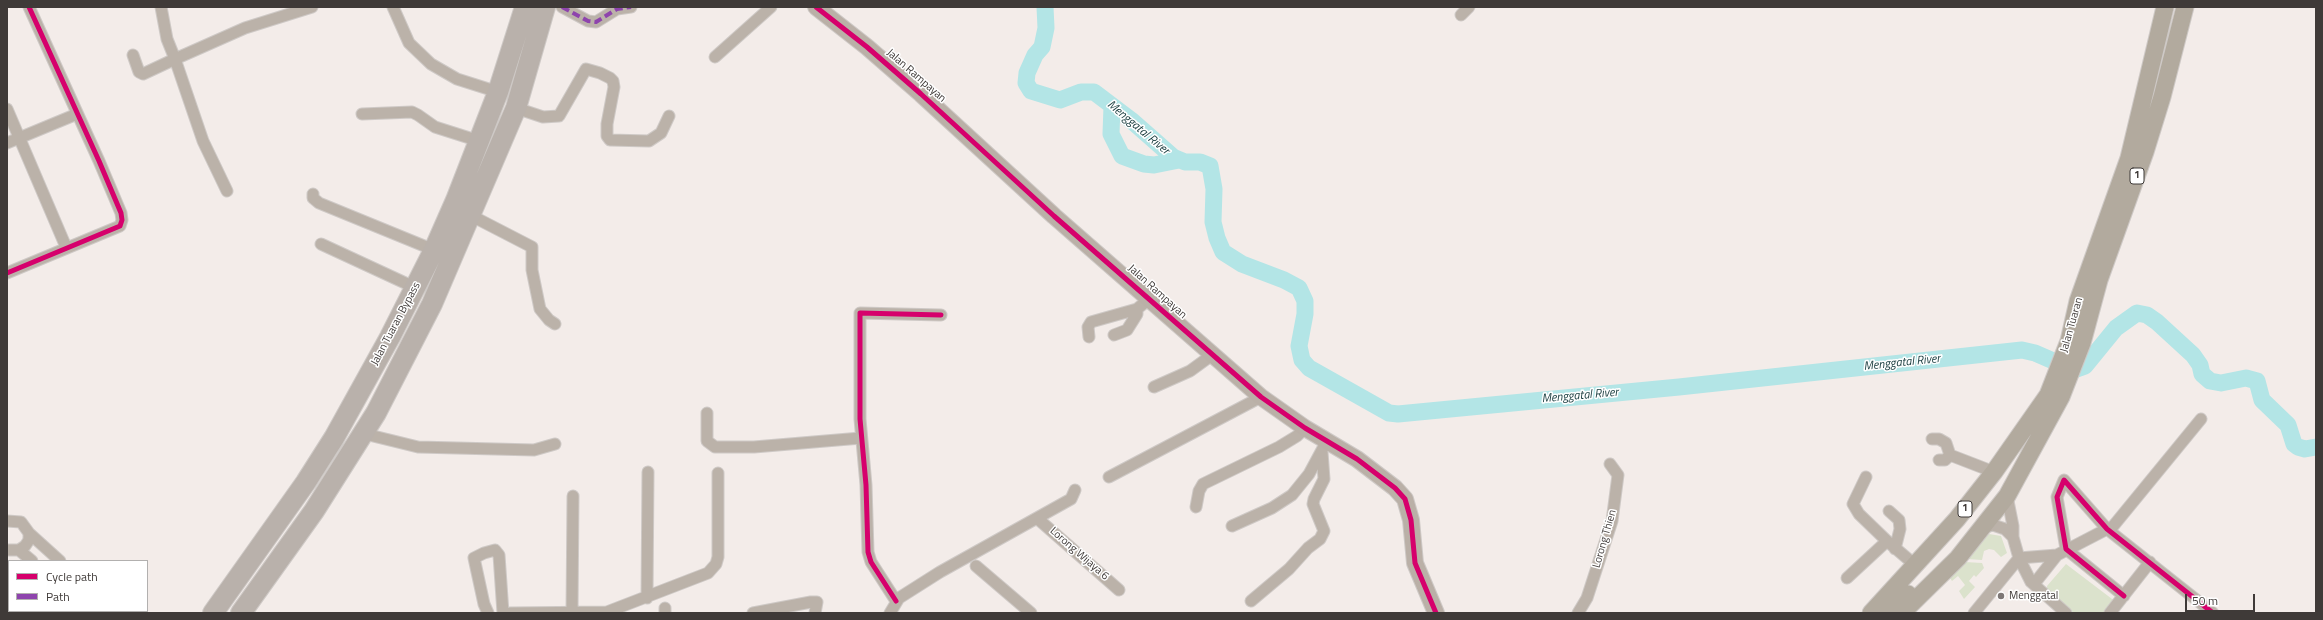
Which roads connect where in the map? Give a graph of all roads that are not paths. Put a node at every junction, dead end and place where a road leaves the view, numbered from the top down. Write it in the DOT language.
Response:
graph roads {
  1 [pos="29,7"];
  2 [pos="161,7"];
  3 [pos="312,7"];
  4 [pos="393,7"];
  5 [pos="525,7"];
  6 [pos="532,7"];
  7 [pos="545,7"];
  8 [pos="562,7"];
  9 [pos="631,7"];
  10 [pos="771,7"];
  11 [pos="816,7"];
  12 [pos="2166,7"];
  13 [pos="2184,7"];
  14 [pos="133,55"];
  15 [pos="715,57"];
  16 [pos="175,60"];
  17 [pos="498,92"];
  18 [pos="516,108"];
  19 [pos="7,109"];
  20 [pos="77,114"];
  21 [pos="362,114"];
  22 [pos="669,116"];
  23 [pos="20,137"];
  24 [pos="479,141"];
  25 [pos="7,143"];
  26 [pos="227,191"];
  27 [pos="313,194"];
  28 [pos="470,215"];
  29 [pos="321,244"];
  30 [pos="66,247"];
  31 [pos="434,250"];
  32 [pos="7,273"];
  33 [pos="416,288"];
  34 [pos="1143,304"];
  35 [pos="941,315"];
  36 [pos="555,324"];
  37 [pos="1114,335"];
  38 [pos="1089,337"];
  39 [pos="2076,342"];
  40 [pos="1212,355"];
  41 [pos="1154,387"];
  42 [pos="2055,396"];
  43 [pos="1262,397"];
  44 [pos="707,413"];
  45 [pos="2201,419"];
  46 [pos="1305,428"];
  47 [pos="361,433"];
  48 [pos="861,438"];
  49 [pos="1932,439"];
  50 [pos="555,444"];
  51 [pos="1324,446"];
  52 [pos="1950,455"];
  53 [pos="1939,460"];
  54 [pos="1610,464"];
  55 [pos="648,472"];
  56 [pos="1994,472"];
  57 [pos="718,473"];
  58 [pos="1109,477"];
  59 [pos="1866,477"];
  60 [pos="1075,490"];
  61 [pos="573,496"];
  62 [pos="2007,496"];
  63 [pos="1196,507"];
  64 [pos="1889,511"];
  65 [pos="9,518"];
  66 [pos="1038,519"];
  67 [pos="1232,526"];
  68 [pos="1982,528"];
  69 [pos="2109,529"];
  70 [pos="29,533"];
  71 [pos="2013,537"];
  72 [pos="1891,545"];
  73 [pos="7,550"];
  74 [pos="19,550"];
  75 [pos="2062,552"];
  76 [pos="2019,558"];
  77 [pos="31,560"];
  78 [pos="59,560"];
  79 [pos="2150,562"];
  80 [pos="1915,565"];
  81 [pos="976,566"];
  82 [pos="1847,578"];
  83 [pos="2034,584"];
  84 [pos="260,587"];
  85 [pos="1119,590"];
  86 [pos="2124,596"];
  87 [pos="647,598"];
  88 [pos="896,601"];
  89 [pos="1251,601"];
  90 [pos="625,610"];
  91 [pos="572,612"];
  92 [pos="213,613"];
  93 [pos="241,613"];
  94 [pos="248,613"];
  95 [pos="488,613"];
  96 [pos="503,613"];
  97 [pos="510,613"];
  98 [pos="753,613"];
  99 [pos="815,613"];
  100 [pos="890,613"];
  101 [pos="1031,613"];
  102 [pos="1436,613"];
  103 [pos="1578,613"];
  104 [pos="1871,613"];
  105 [pos="1887,613"];
  106 [pos="1902,613"];
  107 [pos="1974,613"];
  108 [pos="2066,613"];
  109 [pos="2110,613"];
  110 [pos="2213,613"];
  1 -- 20 [label="street"];
  2 -- 16 [label="street"];
  3 -- 16 [label="street"];
  4 -- 17 [label="street"];
  5 -- 17 [label="highway, Jalan Tuaran Bypass"];
  6 -- 17 [label="highway"];
  7 -- 18 [label="highway, Jalan Tuaran Bypass"];
  8 -- 9 [label="street"];
  10 -- 15 [label="street"];
  11 -- 34 [label="street, Jalan Rampayan"];
  12 -- 39 [label="main road, Jalan Tuaran / 1"];
  13 -- 39 [label="main road, Jalan Tuaran / 1"];
  14 -- 16 [label="street"];
  16 -- 26 [label="street"];
  17 -- 24 [label="highway, Jalan Tuaran Bypass"];
  18 -- 22 [label="street"];
  18 -- 28 [label="highway, Jalan Tuaran Bypass"];
  19 -- 23 [label="street"];
  20 -- 23 [label="street"];
  20 -- 30 [label="street"];
  21 -- 24 [label="street"];
  23 -- 25 [label="street"];
  23 -- 30 [label="street"];
  24 -- 31 [label="highway, Jalan Tuaran Bypass"];
  27 -- 31 [label="street"];
  28 -- 36 [label="street"];
  28 -- 47 [label="highway, Jalan Tuaran Bypass"];
  29 -- 33 [label="street"];
  30 -- 32 [label="street"];
  31 -- 33 [label="highway, Jalan Tuaran Bypass"];
  33 -- 92 [label="highway, Jalan Tuaran Bypass"];
  34 -- 37 [label="street"];
  34 -- 38 [label="street"];
  34 -- 40 [label="street, Jalan Rampayan"];
  35 -- 48 [label="street"];
  39 -- 42 [label="main road, Jalan Tuaran / 1"];
  40 -- 41 [label="street"];
  40 -- 43 [label="street, Jalan Rampayan"];
  42 -- 56 [label="main road, Jalan Tuaran / 1"];
  42 -- 62 [label="main road, Jalan Tuaran / 1"];
  43 -- 46 [label="street, Jalan Rampayan"];
  43 -- 58 [label="street"];
  44 -- 48 [label="street"];
  45 -- 69 [label="street"];
  46 -- 51 [label="street, Jalan Rampayan"];
  46 -- 63 [label="street"];
  47 -- 50 [label="street"];
  47 -- 84 [label="highway, Jalan Tuaran Bypass"];
  48 -- 88 [label="street"];
  49 -- 52 [label="street"];
  51 -- 67 [label="street"];
  51 -- 89 [label="street"];
  51 -- 102 [label="street, Jalan Rampayan"];
  52 -- 53 [label="street"];
  52 -- 56 [label="street"];
  54 -- 103 [label="street, Lorong Thien"];
  55 -- 87 [label="street"];
  56 -- 80 [label="main road, Jalan Tuaran / 1"];
  57 -- 87 [label="street"];
  59 -- 72 [label="street"];
  60 -- 66 [label="street"];
  61 -- 91 [label="street"];
  62 -- 68 [label="main road, Jalan Tuaran / 1"];
  62 -- 71 [label="street"];
  64 -- 72 [label="street"];
  65 -- 70 [label="street"];
  66 -- 85 [label="street, Lorong Wijaya 6"];
  66 -- 88 [label="street"];
  68 -- 71 [label="street"];
  68 -- 105 [label="main road"];
  68 -- 106 [label="main road, Jalan Tuaran / 1"];
  69 -- 75 [label="street"];
  69 -- 75 [label="street"];
  69 -- 79 [label="street"];
  70 -- 74 [label="street"];
  70 -- 78 [label="street"];
  71 -- 76 [label="street"];
  72 -- 80 [label="street"];
  72 -- 82 [label="street"];
  73 -- 74 [label="street"];
  74 -- 77 [label="street"];
  75 -- 76 [label="street"];
  75 -- 83 [label="street"];
  75 -- 86 [label="street"];
  76 -- 83 [label="street"];
  76 -- 107 [label="street"];
  79 -- 86 [label="street"];
  79 -- 110 [label="street"];
  80 -- 104 [label="main road, Jalan Tuaran / 1"];
  81 -- 101 [label="street"];
  83 -- 108 [label="street"];
  84 -- 93 [label="highway, Jalan Tuaran Bypass"];
  84 -- 94 [label="street"];
  86 -- 109 [label="street"];
  87 -- 90 [label="street"];
  88 -- 100 [label="street"];
  90 -- 91 [label="street"];
  91 -- 97 [label="street"];
  95 -- 96 [label="street"];
  98 -- 99 [label="street"];
}
